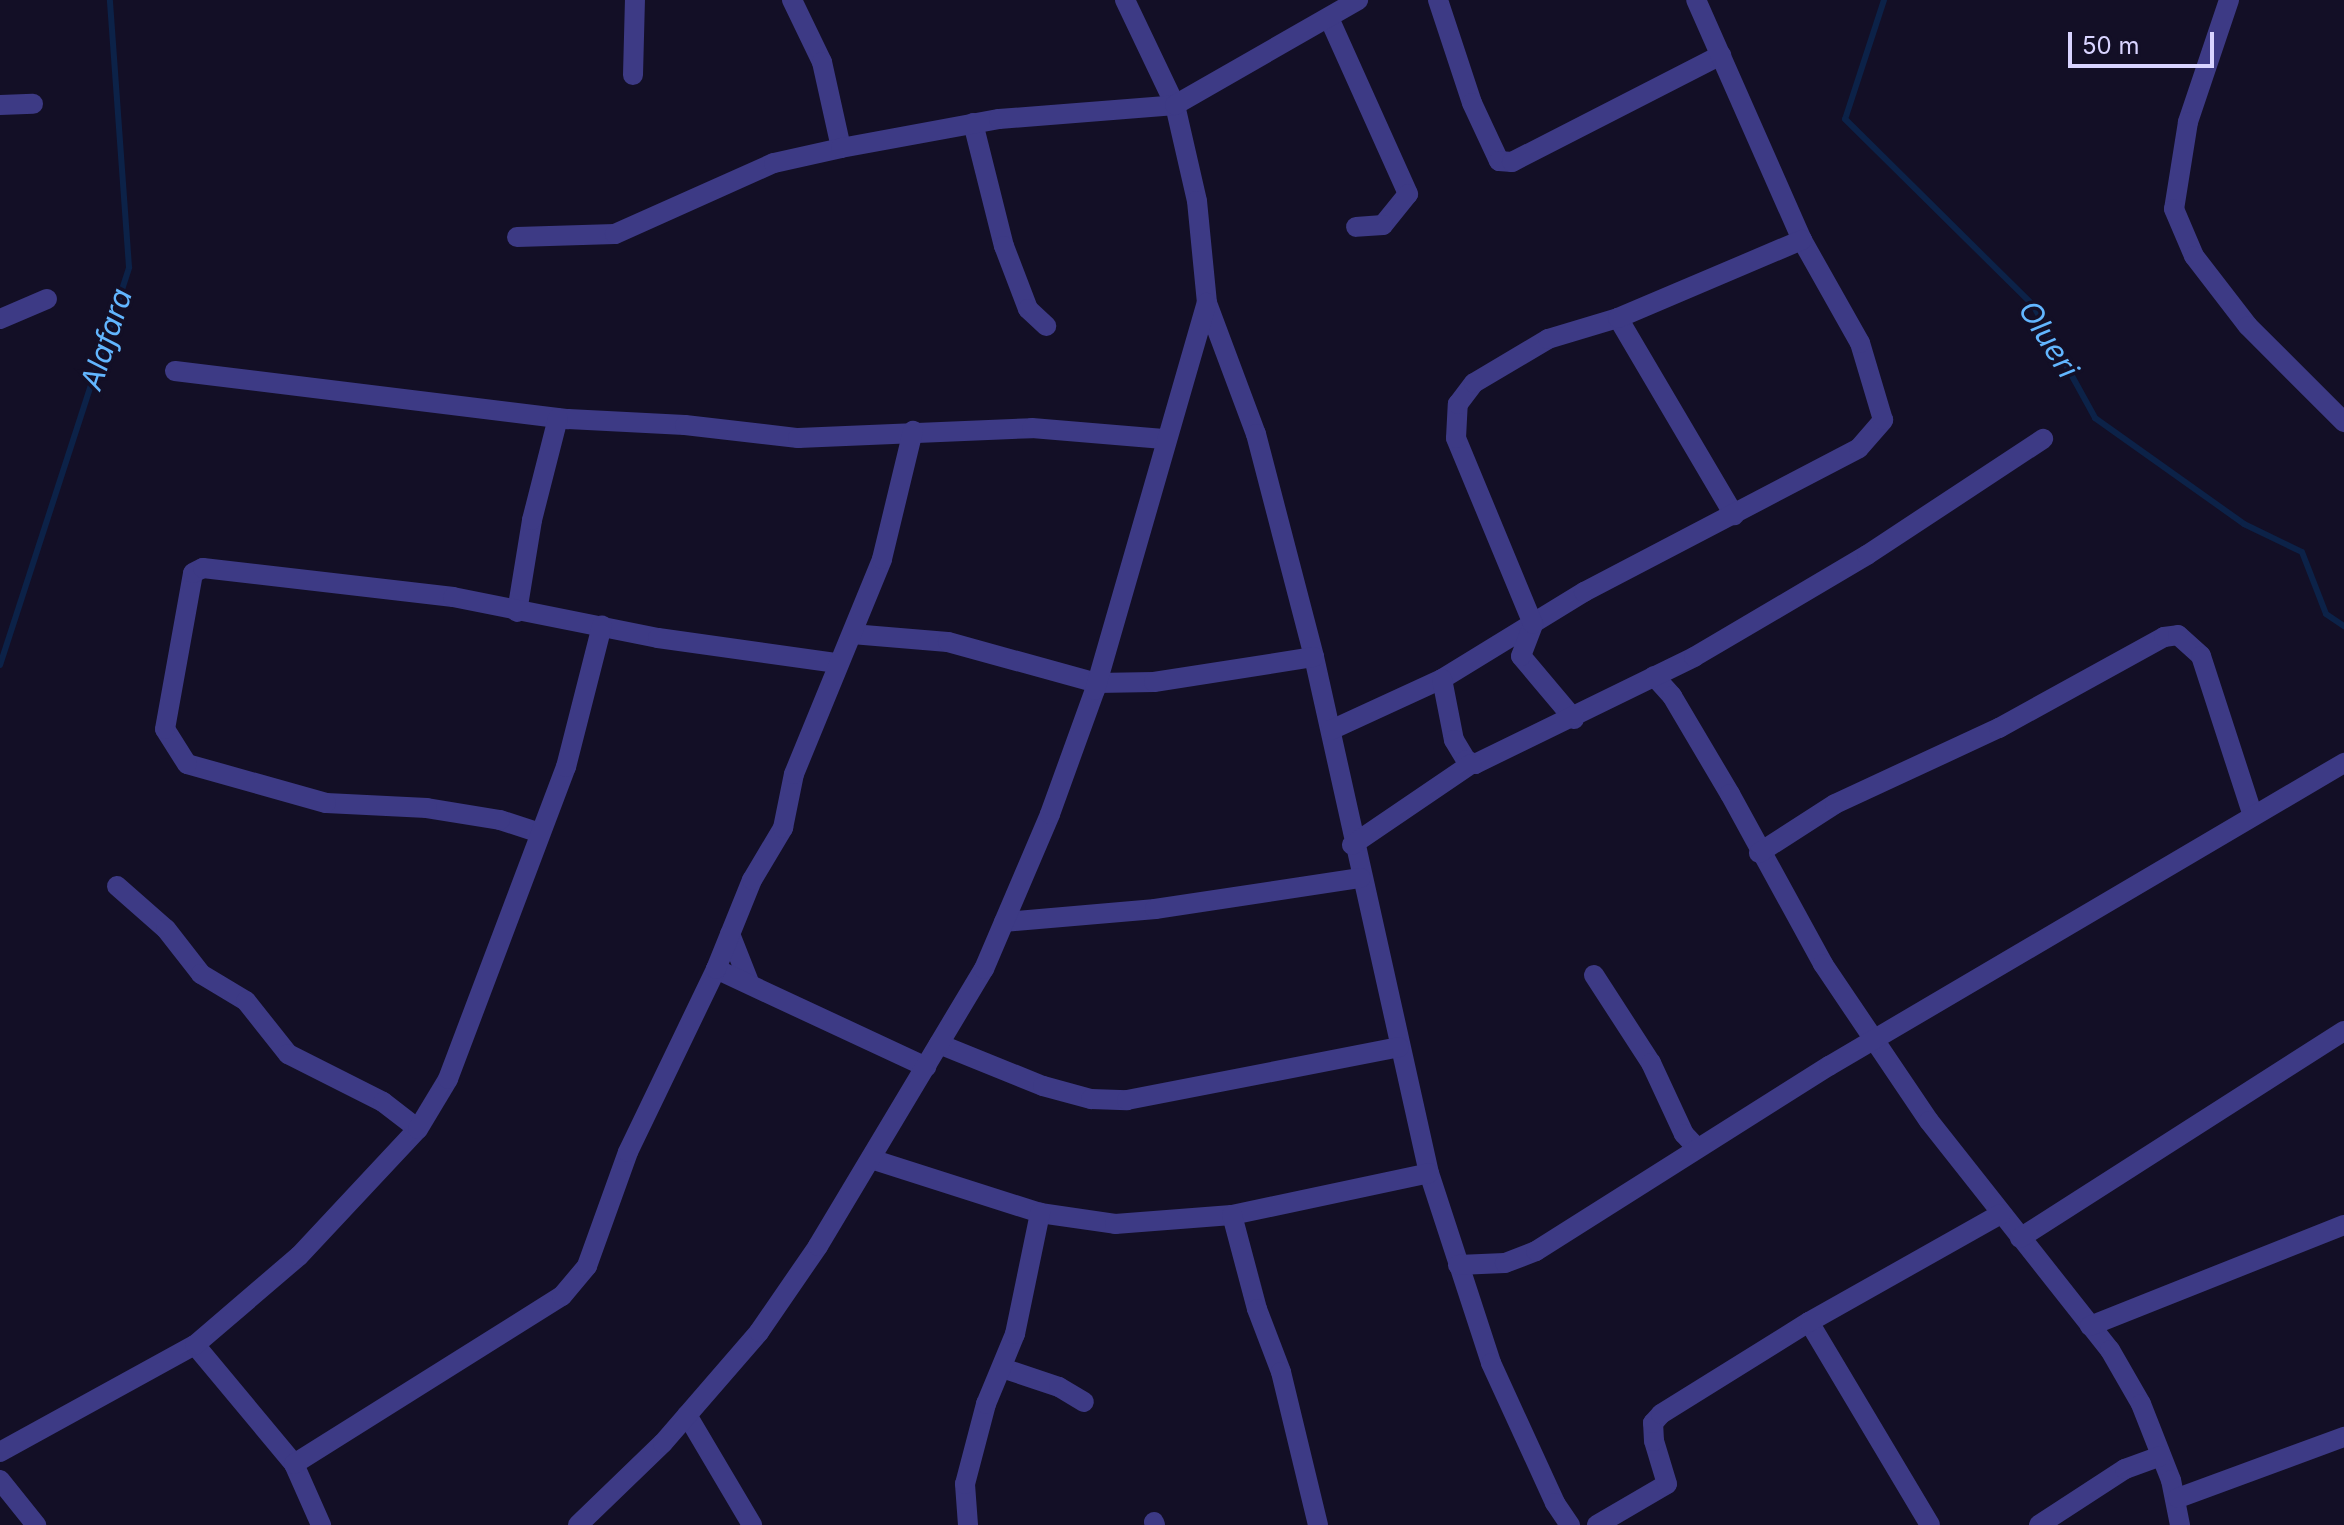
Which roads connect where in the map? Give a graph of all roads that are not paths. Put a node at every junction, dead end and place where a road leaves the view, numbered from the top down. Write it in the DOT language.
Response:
graph roads {
  1 [pos="635,0"];
  2 [pos="792,0"];
  3 [pos="1125,0"];
  4 [pos="1358,0"];
  5 [pos="1438,0"];
  6 [pos="1696,0"];
  7 [pos="2229,0"];
  8 [pos="1329,18"];
  9 [pos="1721,55"];
  10 [pos="633,75"];
  11 [pos="33,104"];
  12 [pos="0,105"];
  13 [pos="1175,105"];
  14 [pos="973,123"];
  15 [pos="841,148"];
  16 [pos="1356,227"];
  17 [pos="517,237"];
  18 [pos="1802,240"];
  19 [pos="47,299"];
  20 [pos="1207,303"];
  21 [pos="1618,318"];
  22 [pos="0,319"];
  23 [pos="1046,326"];
  24 [pos="175,371"];
  25 [pos="558,418"];
  26 [pos="2344,422"];
  27 [pos="913,431"];
  28 [pos="1164,439"];
  29 [pos="2043,439"];
  30 [pos="1734,515"];
  31 [pos="517,612"];
  32 [pos="1533,624"];
  33 [pos="602,626"];
  34 [pos="852,634"];
  35 [pos="1314,657"];
  36 [pos="835,663"];
  37 [pos="1654,676"];
  38 [pos="1442,679"];
  39 [pos="1097,683"];
  40 [pos="1574,719"];
  41 [pos="1331,730"];
  42 [pos="2344,763"];
  43 [pos="1471,764"];
  44 [pos="2253,816"];
  45 [pos="540,833"];
  46 [pos="1352,845"];
  47 [pos="1759,853"];
  48 [pos="1361,878"];
  49 [pos="117,886"];
  50 [pos="1004,922"];
  51 [pos="730,934"];
  52 [pos="716,969"];
  53 [pos="1594,975"];
  54 [pos="749,982"];
  55 [pos="2344,1031"];
  56 [pos="1875,1041"];
  57 [pos="939,1044"];
  58 [pos="1399,1047"];
  59 [pos="926,1067"];
  60 [pos="418,1129"];
  61 [pos="1697,1148"];
  62 [pos="871,1159"];
  63 [pos="1429,1173"];
  64 [pos="1040,1213"];
  65 [pos="2001,1214"];
  66 [pos="1232,1215"];
  67 [pos="2344,1225"];
  68 [pos="2020,1238"];
  69 [pos="1458,1265"];
  70 [pos="1809,1322"];
  71 [pos="2090,1326"];
  72 [pos="195,1345"];
  73 [pos="1002,1368"];
  74 [pos="1084,1402"];
  75 [pos="687,1415"];
  76 [pos="2344,1437"];
  77 [pos="0,1452"];
  78 [pos="2161,1456"];
  79 [pos="294,1464"];
  80 [pos="0,1480"];
  81 [pos="2178,1498"];
  82 [pos="599,1505"];
  83 [pos="36,1525"];
  84 [pos="321,1525"];
  85 [pos="578,1525"];
  86 [pos="608,1525"];
  87 [pos="752,1525"];
  88 [pos="968,1525"];
  89 [pos="1318,1525"];
  90 [pos="1570,1525"];
  91 [pos="1597,1525"];
  92 [pos="1930,1525"];
  93 [pos="2039,1525"];
  94 [pos="2180,1525"];
  1 -- 10 [label="street"];
  2 -- 15 [label="street"];
  3 -- 13 [label="street"];
  4 -- 8 [label="street"];
  5 -- 9 [label="street"];
  6 -- 9 [label="street"];
  7 -- 26 [label="street"];
  8 -- 13 [label="street"];
  8 -- 16 [label="street"];
  9 -- 18 [label="street"];
  11 -- 12 [label="street"];
  13 -- 14 [label="street"];
  13 -- 20 [label="street"];
  14 -- 15 [label="street"];
  14 -- 23 [label="street"];
  15 -- 17 [label="street"];
  18 -- 21 [label="street"];
  18 -- 30 [label="street"];
  19 -- 22 [label="street"];
  20 -- 28 [label="street"];
  20 -- 35 [label="street"];
  21 -- 30 [label="street"];
  21 -- 32 [label="street"];
  24 -- 25 [label="street"];
  25 -- 27 [label="street"];
  25 -- 31 [label="street"];
  27 -- 28 [label="street"];
  27 -- 34 [label="street"];
  28 -- 39 [label="street"];
  29 -- 37 [label="street"];
  30 -- 32 [label="street"];
  31 -- 33 [label="street"];
  31 -- 45 [label="street"];
  32 -- 38 [label="street"];
  32 -- 40 [label="street"];
  33 -- 36 [label="street"];
  33 -- 45 [label="street"];
  34 -- 36 [label="street"];
  34 -- 39 [label="street"];
  35 -- 39 [label="street"];
  35 -- 41 [label="street"];
  36 -- 51 [label="street"];
  37 -- 40 [label="street"];
  37 -- 47 [label="street"];
  38 -- 41 [label="street"];
  38 -- 43 [label="street"];
  39 -- 50 [label="street"];
  40 -- 43 [label="street"];
  41 -- 46 [label="street"];
  42 -- 44 [label="street"];
  43 -- 46 [label="street"];
  44 -- 47 [label="street"];
  44 -- 56 [label="street"];
  45 -- 60 [label="street"];
  46 -- 48 [label="street"];
  47 -- 56 [label="street"];
  48 -- 50 [label="street"];
  48 -- 58 [label="street"];
  49 -- 60 [label="street"];
  50 -- 57 [label="street"];
  51 -- 52 [label="street"];
  51 -- 54 [label="street"];
  52 -- 54 [label="street"];
  52 -- 79 [label="street"];
  53 -- 61 [label="street"];
  54 -- 59 [label="street"];
  55 -- 68 [label="street"];
  56 -- 61 [label="street"];
  56 -- 65 [label="street"];
  57 -- 58 [label="street"];
  57 -- 59 [label="street"];
  58 -- 63 [label="street"];
  59 -- 62 [label="street"];
  60 -- 72 [label="street"];
  61 -- 69 [label="street"];
  62 -- 64 [label="street"];
  62 -- 75 [label="street"];
  63 -- 66 [label="street"];
  63 -- 69 [label="street"];
  64 -- 66 [label="street"];
  64 -- 73 [label="street"];
  65 -- 68 [label="street"];
  65 -- 70 [label="street"];
  66 -- 89 [label="street"];
  67 -- 71 [label="street"];
  68 -- 71 [label="street"];
  69 -- 90 [label="street"];
  70 -- 91 [label="street"];
  70 -- 92 [label="street"];
  71 -- 78 [label="street"];
  72 -- 77 [label="street"];
  72 -- 79 [label="street"];
  73 -- 74 [label="street"];
  73 -- 88 [label="street"];
  75 -- 82 [label="street"];
  75 -- 87 [label="street"];
  76 -- 81 [label="street"];
  78 -- 81 [label="street"];
  78 -- 93 [label="street"];
  79 -- 84 [label="street"];
  80 -- 83 [label="street"];
  81 -- 94 [label="street"];
  82 -- 85 [label="street"];
  82 -- 86 [label="street"];
}
